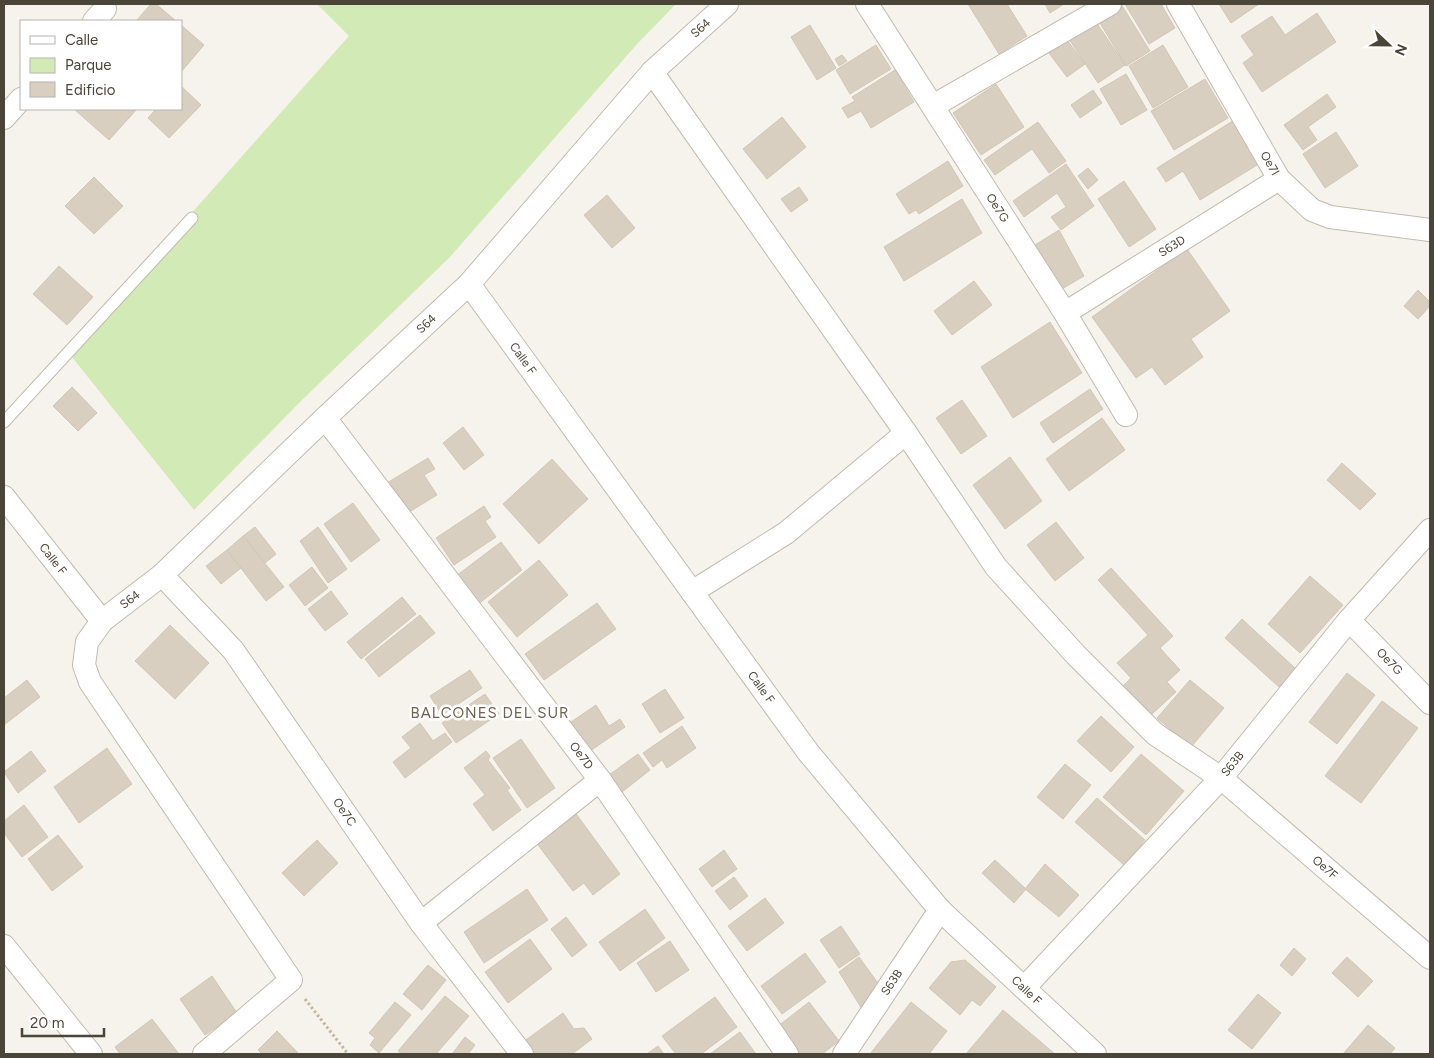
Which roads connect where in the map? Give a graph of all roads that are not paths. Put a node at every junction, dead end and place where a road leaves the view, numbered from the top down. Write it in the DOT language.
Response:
graph roads {
  1 [pos="727,4"];
  2 [pos="867,4"];
  3 [pos="1110,4"];
  4 [pos="1178,4"];
  5 [pos="652,72"];
  6 [pos="20,100"];
  7 [pos="934,106"];
  8 [pos="4,118"];
  9 [pos="1279,179"];
  10 [pos="192,218"];
  11 [pos="1430,230"];
  12 [pos="470,284"];
  13 [pos="1065,313"];
  14 [pos="1126,415"];
  15 [pos="325,418"];
  16 [pos="4,422"];
  17 [pos="906,433"];
  18 [pos="7,507"];
  19 [pos="1430,530"];
  20 [pos="162,575"];
  21 [pos="692,592"];
  22 [pos="1349,620"];
  23 [pos="102,621"];
  24 [pos="1430,703"];
  25 [pos="1221,778"];
  26 [pos="600,780"];
  27 [pos="940,910"];
  28 [pos="421,922"];
  29 [pos="4,946"];
  30 [pos="1430,958"];
  31 [pos="1024,988"];
  32 [pos="851,1052"];
  33 [pos="91,1054"];
  34 [pos="204,1054"];
  35 [pos="522,1054"];
  36 [pos="787,1054"];
  37 [pos="1095,1054"];
  1 -- 5 [label="street, S64"];
  2 -- 7 [label="street, Oe7G"];
  3 -- 7 [label="street"];
  4 -- 9 [label="street, Oe7I"];
  5 -- 12 [label="street, S64"];
  5 -- 17 [label="street, Oe7F"];
  6 -- 8 [label="street"];
  7 -- 13 [label="street, Oe7G"];
  9 -- 11 [label="street, Oe7I"];
  9 -- 13 [label="street, S63D"];
  10 -- 16 [label="lane"];
  12 -- 15 [label="street, S64"];
  12 -- 21 [label="street, Calle F"];
  13 -- 14 [label="street, Oe7G"];
  15 -- 20 [label="street, S64"];
  15 -- 26 [label="street, Oe7D"];
  17 -- 21 [label="street"];
  17 -- 25 [label="street, Oe7F"];
  18 -- 23 [label="street, Calle F"];
  19 -- 22 [label="street, S63B"];
  20 -- 23 [label="street, S64"];
  20 -- 28 [label="street, Oe7C"];
  21 -- 27 [label="street, Calle F"];
  22 -- 24 [label="street, Oe7G"];
  22 -- 25 [label="street, S63B"];
  23 -- 34 [label="street, S64"];
  25 -- 30 [label="street, Oe7F"];
  25 -- 31 [label="street, S63B"];
  26 -- 28 [label="street"];
  26 -- 36 [label="street, Oe7D"];
  27 -- 31 [label="street, Calle F"];
  27 -- 32 [label="street, S63B"];
  28 -- 35 [label="street, Oe7C"];
  29 -- 33 [label="street"];
  31 -- 37 [label="street, Calle F"];
}
